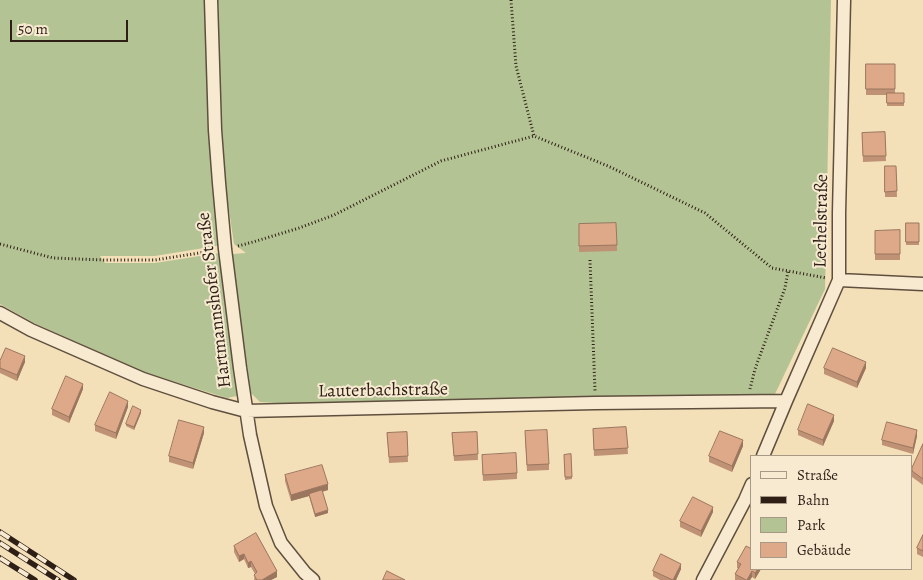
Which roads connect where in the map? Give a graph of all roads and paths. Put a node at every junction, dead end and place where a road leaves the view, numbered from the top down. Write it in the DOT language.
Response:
graph roads {
  1 [pos="211,0"];
  2 [pos="511,0"];
  3 [pos="844,0"];
  4 [pos="534,136"];
  5 [pos="0,244"];
  6 [pos="225,249"];
  7 [pos="590,260"];
  8 [pos="788,271"];
  9 [pos="839,280"];
  10 [pos="923,284"];
  11 [pos="0,312"];
  12 [pos="786,401"];
  13 [pos="746,402"];
  14 [pos="595,403"];
  15 [pos="246,411"];
  16 [pos="763,455"];
  17 [pos="750,489"];
  18 [pos="313,580"];
  19 [pos="703,580"];
  1 -- 6 [label="street, Hartmannshofer Straße"];
  2 -- 4 [label="path"];
  3 -- 9 [label="street, Lechelstraße"];
  4 -- 6 [label="path"];
  4 -- 9 [label="path"];
  5 -- 6 [label="path"];
  6 -- 15 [label="street, Hartmannshofer Straße"];
  7 -- 14 [label="path"];
  8 -- 13 [label="path"];
  9 -- 10 [label="street"];
  9 -- 12 [label="street, Lechelstraße"];
  11 -- 15 [label="street, Lauterbachstraße"];
  12 -- 13 [label="street, Lauterbachstraße"];
  12 -- 16 [label="street, Lechelstraße"];
  13 -- 14 [label="street, Lauterbachstraße"];
  14 -- 15 [label="street, Lauterbachstraße"];
  15 -- 18 [label="street, Hartmannshofer Straße"];
  17 -- 19 [label="street"];
}
